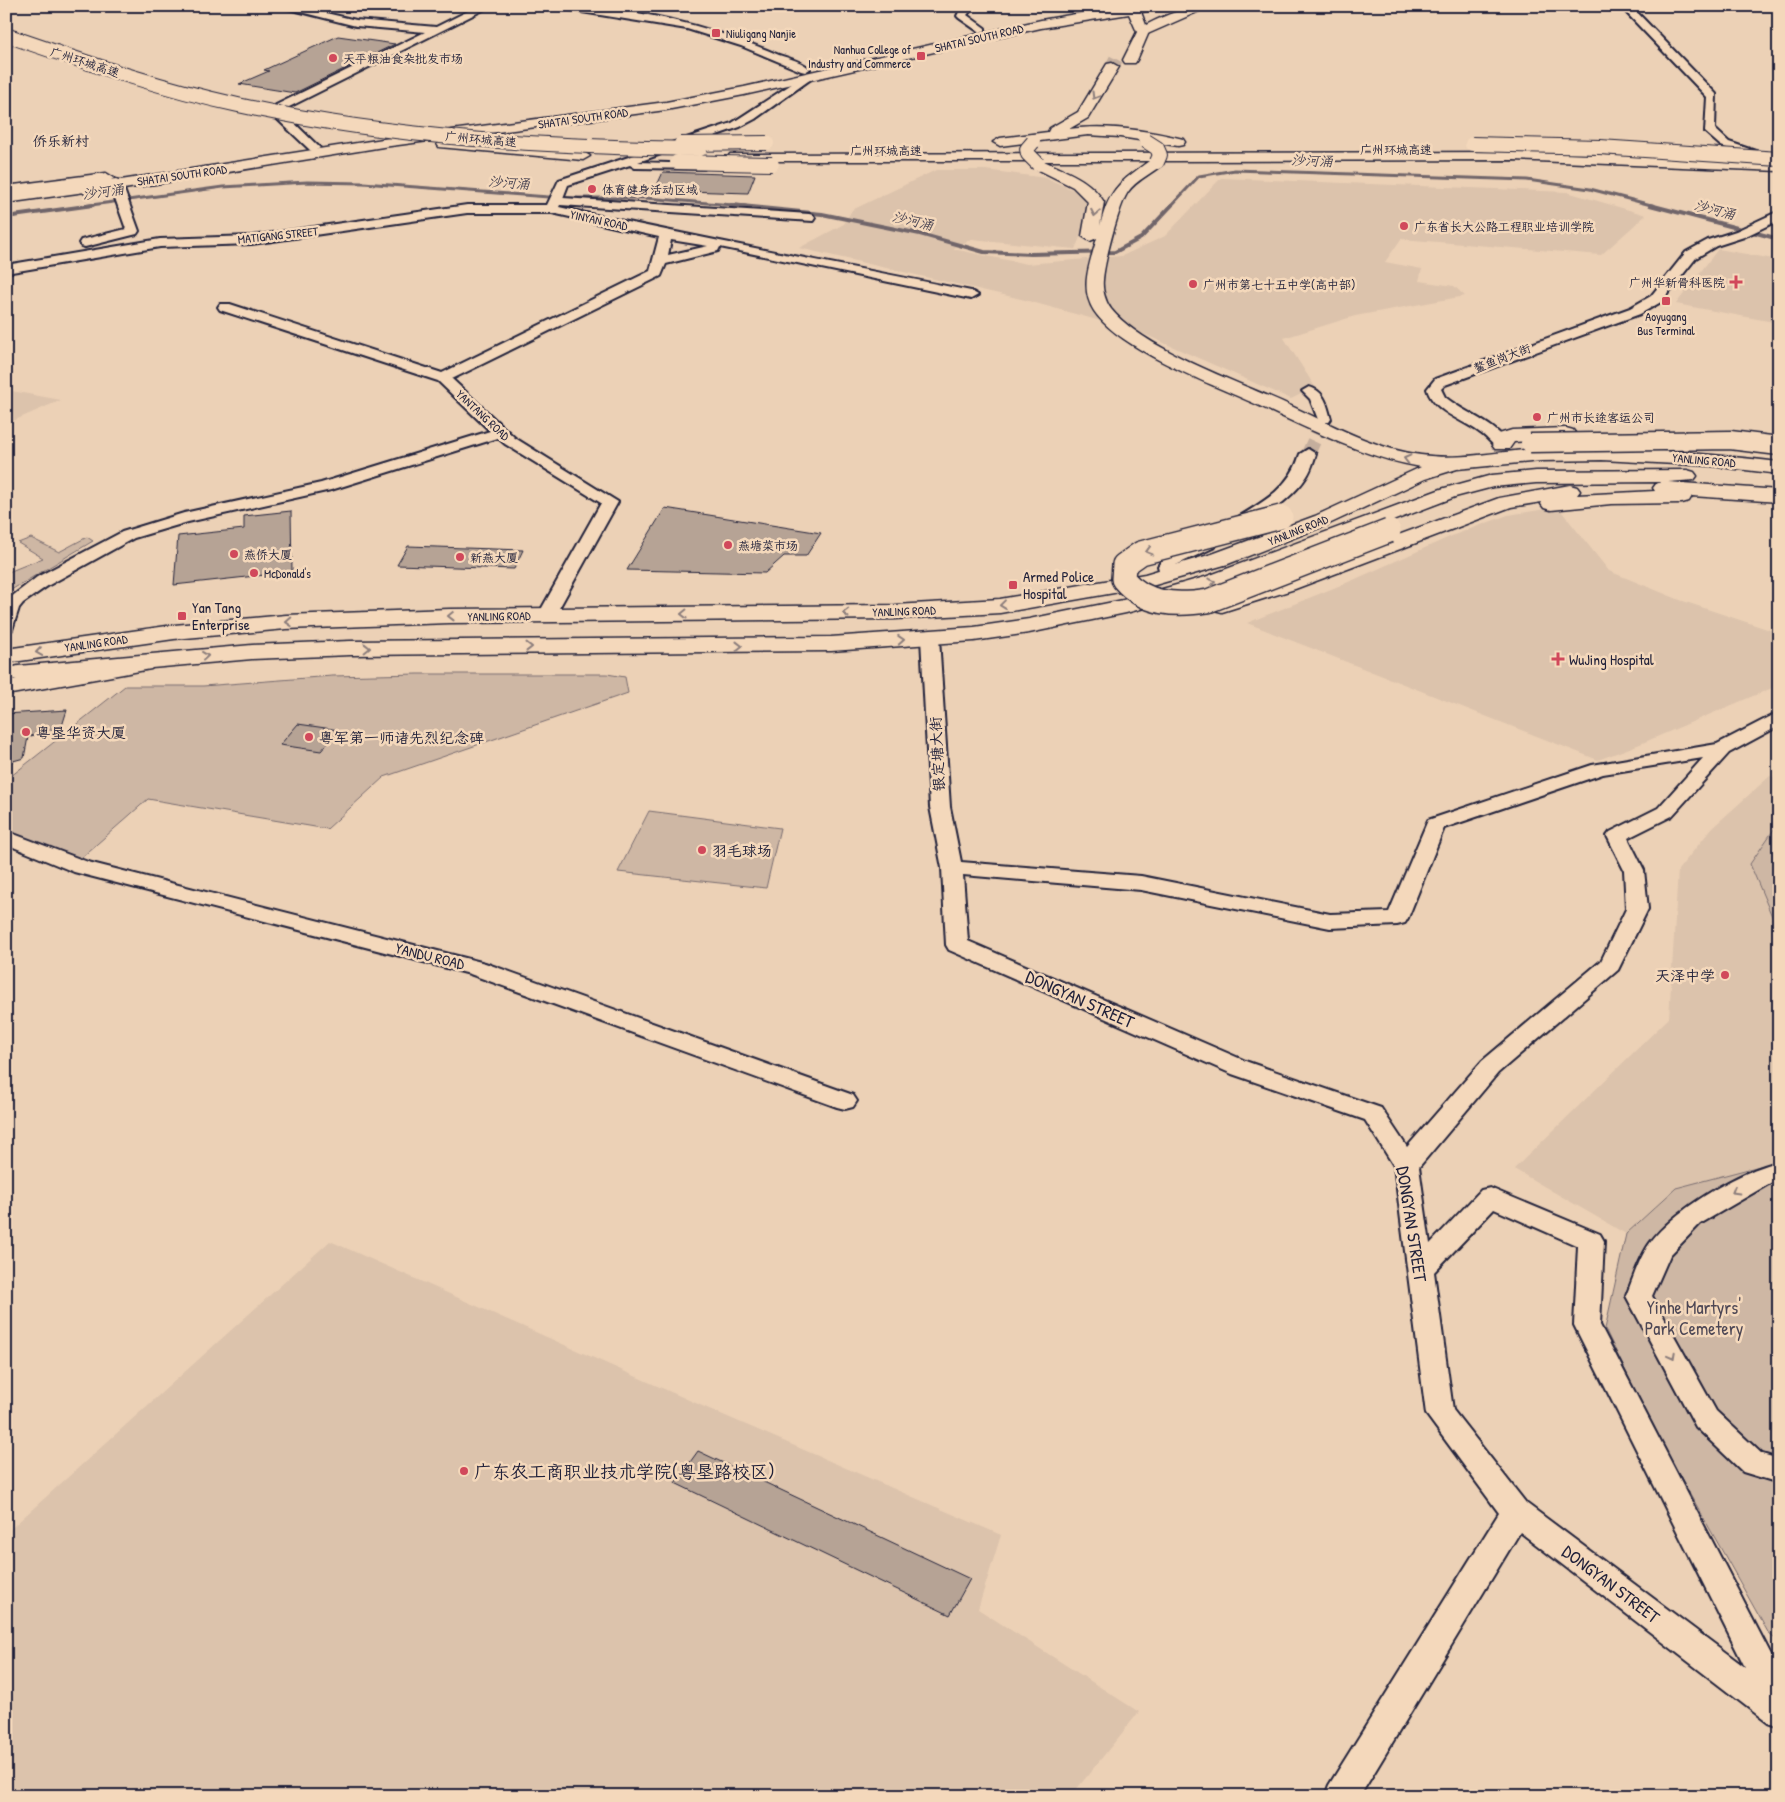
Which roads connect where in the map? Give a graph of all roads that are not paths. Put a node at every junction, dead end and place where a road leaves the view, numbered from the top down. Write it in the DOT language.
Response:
graph roads {
  1 [pos="282,6"];
  2 [pos="486,6"];
  3 [pos="563,6"];
  4 [pos="970,6"];
  5 [pos="1100,6"];
  6 [pos="1154,6"];
  7 [pos="1205,6"];
  8 [pos="1625,6"];
  9 [pos="1126,8"];
  10 [pos="1080,13"];
  11 [pos="1041,24"];
  12 [pos="1115,24"];
  13 [pos="437,30"];
  14 [pos="982,30"];
  15 [pos="1143,32"];
  16 [pos="6,35"];
  17 [pos="6,47"];
  18 [pos="1122,66"];
  19 [pos="806,73"];
  20 [pos="1069,127"];
  21 [pos="420,134"];
  22 [pos="1036,138"];
  23 [pos="1147,138"];
  24 [pos="444,144"];
  25 [pos="314,148"];
  26 [pos="1480,152"];
  27 [pos="697,153"];
  28 [pos="1779,160"];
  29 [pos="618,165"];
  30 [pos="1010,166"];
  31 [pos="1152,166"];
  32 [pos="1181,166"];
  33 [pos="1779,167"];
  34 [pos="778,169"];
  35 [pos="1053,169"];
  36 [pos="1120,178"];
  37 [pos="1089,181"];
  38 [pos="6,191"];
  39 [pos="120,196"];
  40 [pos="6,198"];
  41 [pos="555,201"];
  42 [pos="6,202"];
  43 [pos="1779,215"];
  44 [pos="809,218"];
  45 [pos="666,234"];
  46 [pos="731,246"];
  47 [pos="82,256"];
  48 [pos="661,261"];
  49 [pos="6,269"];
  50 [pos="971,295"];
  51 [pos="225,307"];
  52 [pos="443,378"];
  53 [pos="1309,391"];
  54 [pos="1235,394"];
  55 [pos="1324,419"];
  56 [pos="501,432"];
  57 [pos="1502,445"];
  58 [pos="1779,446"];
  59 [pos="1308,454"];
  60 [pos="1779,454"];
  61 [pos="1455,463"];
  62 [pos="1779,468"];
  63 [pos="1586,476"];
  64 [pos="1381,478"];
  65 [pos="1779,486"];
  66 [pos="1779,496"];
  67 [pos="1779,505"];
  68 [pos="1463,518"];
  69 [pos="1167,574"];
  70 [pos="547,615"];
  71 [pos="6,626"];
  72 [pos="1029,626"];
  73 [pos="930,638"];
  74 [pos="6,656"];
  75 [pos="156,661"];
  76 [pos="6,674"];
  77 [pos="6,688"];
  78 [pos="1779,718"];
  79 [pos="1722,749"];
  80 [pos="6,837"];
  81 [pos="952,868"];
  82 [pos="845,1101"];
  83 [pos="1406,1165"];
  84 [pos="1779,1171"];
  85 [pos="1420,1270"];
  86 [pos="1779,1471"];
  87 [pos="1516,1512"];
  88 [pos="1779,1703"];
  89 [pos="1779,1712"];
  90 [pos="1341,1796"];
  1 -- 13 [label="street"];
  2 -- 13 [label="street"];
  3 -- 19 [label="street"];
  4 -- 14 [label="street"];
  5 -- 10 [label="main road, SHATAI SOUTH ROAD"];
  6 -- 9 [label="main road, SHATAI SOUTH ROAD"];
  7 -- 15 [label="main road"];
  8 -- 28 [label="street"];
  9 -- 10 [label="main road, SHATAI SOUTH ROAD"];
  9 -- 15 [label="main road"];
  9 -- 18 [label="main road"];
  10 -- 11 [label="main road, SHATAI SOUTH ROAD"];
  10 -- 14 [label="main road, SHATAI SOUTH ROAD"];
  11 -- 12 [label="main road"];
  11 -- 19 [label="main road, SHATAI SOUTH ROAD"];
  13 -- 25 [label="street"];
  14 -- 19 [label="main road, SHATAI SOUTH ROAD"];
  15 -- 18 [label="main road"];
  16 -- 21 [label="main road, 广州环城高速, bridge"];
  17 -- 24 [label="main road, 广州环城高速"];
  18 -- 20 [label="main road, one-way"];
  19 -- 25 [label="main road, SHATAI SOUTH ROAD"];
  19 -- 29 [label="street, YINYAN ROAD"];
  19 -- 39 [label="main road, SHATAI SOUTH ROAD"];
  20 -- 22 [label="main road"];
  20 -- 23 [label="main road"];
  21 -- 22 [label="main road, bridge"];
  21 -- 27 [label="main road, 广州环城高速, bridge"];
  22 -- 35 [label="main road, bridge"];
  23 -- 28 [label="main road, bridge"];
  23 -- 31 [label="main road, bridge"];
  24 -- 27 [label="main road, 广州环城高速"];
  24 -- 30 [label="main road, bridge"];
  25 -- 38 [label="main road, SHATAI SOUTH ROAD"];
  26 -- 27 [label="main road, 广州环城高速"];
  26 -- 28 [label="main road, 广州环城高速, bridge"];
  26 -- 33 [label="main road, 广州环城高速"];
  29 -- 34 [label="street"];
  29 -- 41 [label="street, YINYAN ROAD"];
  30 -- 35 [label="main road"];
  30 -- 37 [label="main road"];
  31 -- 32 [label="main road"];
  31 -- 36 [label="main road"];
  32 -- 33 [label="main road"];
  32 -- 36 [label="main road"];
  35 -- 37 [label="main road"];
  36 -- 54 [label="main road"];
  37 -- 54 [label="main road, one-way"];
  39 -- 40 [label="main road"];
  39 -- 42 [label="main road, SHATAI SOUTH ROAD"];
  39 -- 47 [label="street"];
  41 -- 44 [label="street"];
  41 -- 45 [label="street, YINYAN ROAD"];
  41 -- 47 [label="street, MATIGANG STREET"];
  43 -- 57 [label="street, 鳌鱼岗大街"];
  45 -- 46 [label="street, YINYAN ROAD"];
  45 -- 48 [label="street"];
  46 -- 48 [label="street"];
  46 -- 50 [label="street, YINYAN ROAD"];
  47 -- 49 [label="street, MATIGANG STREET"];
  48 -- 52 [label="street"];
  51 -- 52 [label="street, YANTANG ROAD"];
  52 -- 56 [label="street, YANTANG ROAD"];
  53 -- 55 [label="street"];
  61 -- 54 [label="main road, one-way"];
  54 -- 64 [label="main road"];
  56 -- 70 [label="street, YANTANG ROAD"];
  56 -- 71 [label="street"];
  57 -- 58 [label="main road, bridge"];
  57 -- 60 [label="main road"];
  57 -- 61 [label="main road"];
  59 -- 69 [label="street"];
  61 -- 62 [label="main road, YANLING ROAD"];
  61 -- 64 [label="main road, YANLING ROAD"];
  64 -- 63 [label="main road, one-way, bridge"];
  63 -- 65 [label="main road, YANLING ROAD"];
  72 -- 63 [label="main road, YANLING ROAD, one-way"];
  64 -- 69 [label="main road, YANLING ROAD"];
  66 -- 68 [label="main road"];
  67 -- 68 [label="main road"];
  68 -- 72 [label="main road"];
  69 -- 70 [label="main road, YANLING ROAD, one-way"];
  70 -- 74 [label="main road, YANLING ROAD, one-way"];
  72 -- 73 [label="main road, YANLING ROAD"];
  75 -- 73 [label="main road, YANLING ROAD, one-way"];
  73 -- 81 [label="street, 银定塘大街"];
  75 -- 76 [label="main road"];
  75 -- 77 [label="main road, YANLING ROAD"];
  78 -- 79 [label="street"];
  79 -- 81 [label="street"];
  79 -- 83 [label="street"];
  80 -- 82 [label="street, YANDU ROAD"];
  81 -- 83 [label="street, DONGYAN STREET"];
  83 -- 85 [label="street, DONGYAN STREET"];
  84 -- 86 [label="street, one-way"];
  85 -- 87 [label="street, DONGYAN STREET"];
  85 -- 88 [label="street"];
  87 -- 89 [label="street, DONGYAN STREET"];
  87 -- 90 [label="street"];
}
